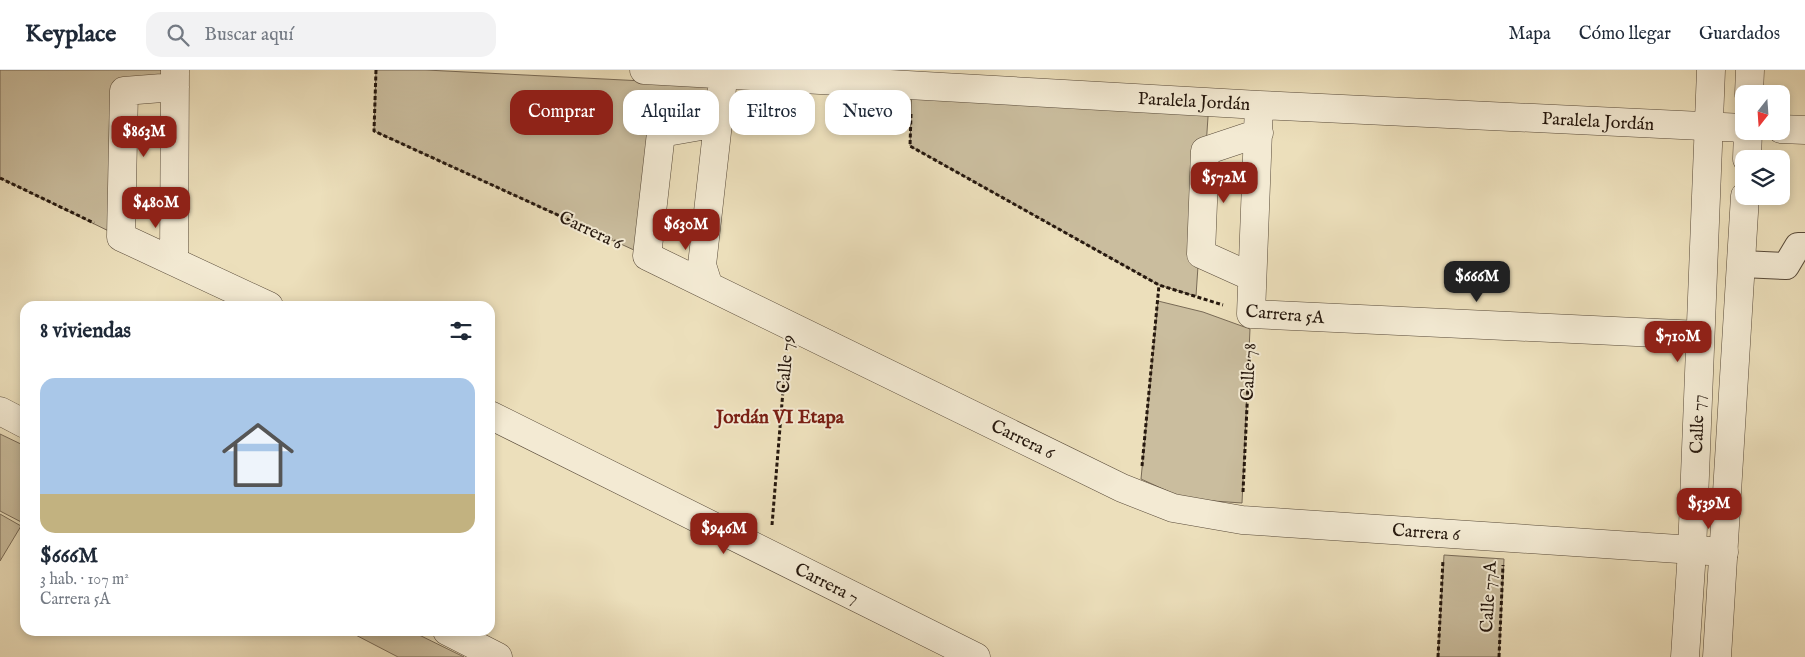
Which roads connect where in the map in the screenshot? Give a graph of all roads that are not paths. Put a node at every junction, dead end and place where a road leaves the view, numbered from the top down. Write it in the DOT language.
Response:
graph roads {
  1 [pos="644,70"];
  2 [pos="1711,70"];
  3 [pos="1750,70"];
  4 [pos="724,72"];
  5 [pos="175,78"];
  6 [pos="1750,85"];
  7 [pos="1260,105"];
  8 [pos="719,114"];
  9 [pos="1710,126"];
  10 [pos="1735,127"];
  11 [pos="1790,129"];
  12 [pos="1805,130"];
  13 [pos="1259,133"];
  14 [pos="661,135"];
  15 [pos="717,135"];
  16 [pos="1745,205"];
  17 [pos="1805,246"];
  18 [pos="174,260"];
  19 [pos="1742,264"];
  20 [pos="1252,277"];
  21 [pos="708,284"];
  22 [pos="259,301"];
  23 [pos="1700,335"];
  24 [pos="0,412"];
  25 [pos="495,417"];
  26 [pos="20,422"];
  27 [pos="1692,551"];
  28 [pos="1724,552"];
  29 [pos="457,636"];
  30 [pos="498,657"];
  31 [pos="976,657"];
  32 [pos="1685,657"];
  33 [pos="1717,657"];
  1 -- 4 [label="street, Paralela Jordán"];
  2 -- 9 [label="street, Calle 77"];
  3 -- 6 [label="street"];
  4 -- 7 [label="street, Paralela Jordán"];
  4 -- 8 [label="street"];
  5 -- 18 [label="street"];
  5 -- 18 [label="street"];
  7 -- 9 [label="street, Paralela Jordán"];
  7 -- 13 [label="street"];
  9 -- 10 [label="street, Paralela Jordán"];
  9 -- 23 [label="street, Calle 77"];
  11 -- 12 [label="street"];
  13 -- 20 [label="street"];
  13 -- 20 [label="street"];
  14 -- 21 [label="street, Carrera 6"];
  15 -- 21 [label="street"];
  16 -- 19 [label="street, Calle 77"];
  17 -- 19 [label="street"];
  18 -- 22 [label="street"];
  19 -- 28 [label="street, Calle 77"];
  20 -- 23 [label="street, Carrera 5A"];
  21 -- 27 [label="street, Carrera 6"];
  23 -- 27 [label="street, Calle 77"];
  24 -- 26 [label="street"];
  25 -- 31 [label="street, Carrera 7"];
  27 -- 28 [label="street, Carrera 6"];
  27 -- 32 [label="street, Calle 77"];
  28 -- 33 [label="street, Calle 77"];
  29 -- 30 [label="street"];
}
